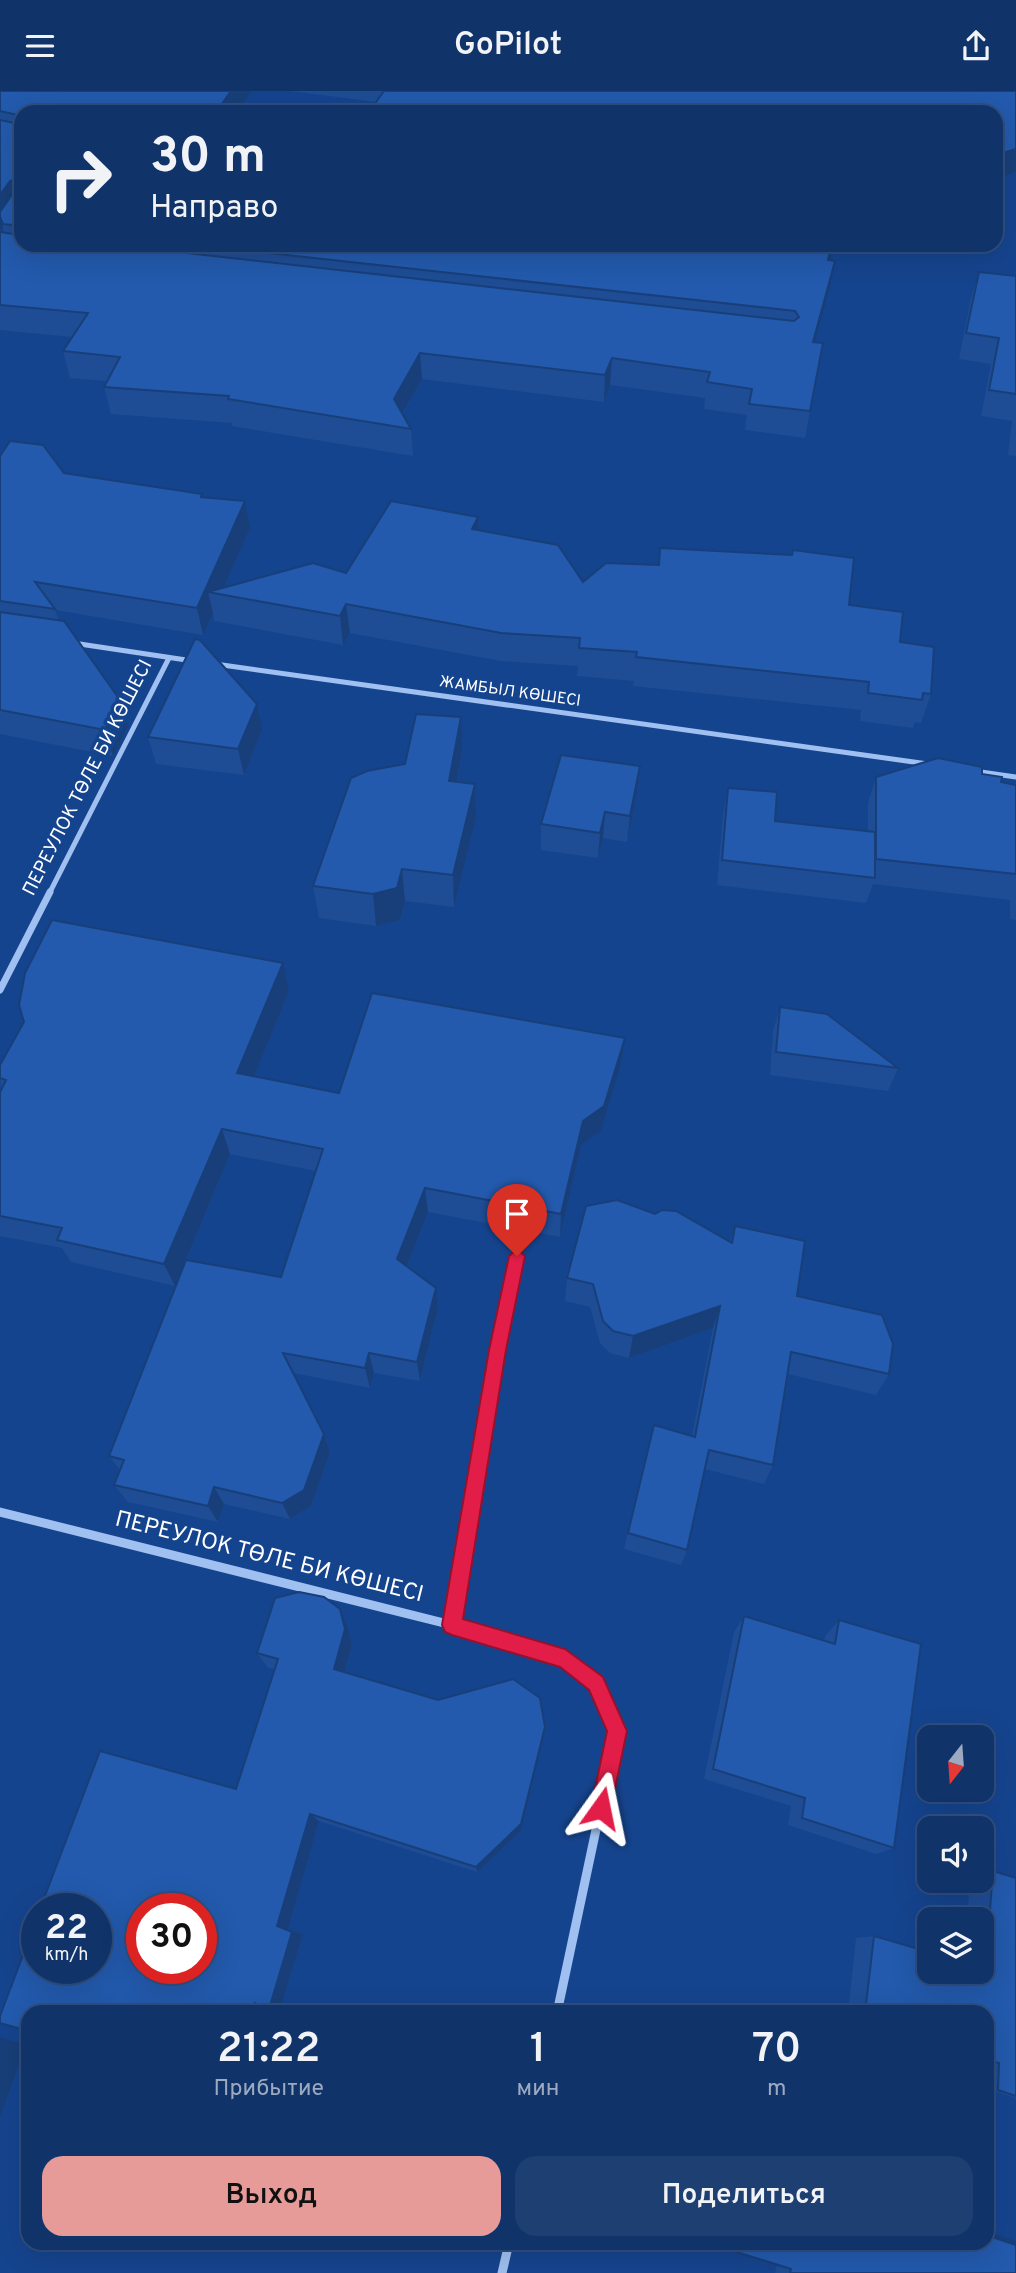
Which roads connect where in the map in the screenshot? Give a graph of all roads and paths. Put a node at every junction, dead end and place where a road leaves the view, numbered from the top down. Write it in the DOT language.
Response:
graph roads {
  1 [pos="65,642"];
  2 [pos="169,658"];
  3 [pos="196,661"];
  4 [pos="209,663"];
  5 [pos="941,766"];
  6 [pos="966,769"];
  7 [pos="1016,777"];
  8 [pos="0,990"];
  9 [pos="517,1256"];
  10 [pos="0,1512"];
  11 [pos="452,1625"];
  12 [pos="559,2005"];
  13 [pos="507,2250"];
  14 [pos="502,2273"];
  1 -- 2 [label="street"];
  2 -- 3 [label="street"];
  2 -- 8 [label="street, ПЕРЕУЛОК ТӨЛЕ БИ КӨШЕСІ"];
  4 -- 5 [label="street, ЖАМБЫЛ КӨШЕСІ"];
  6 -- 7 [label="street"];
  9 -- 11 [label="street"];
  10 -- 11 [label="street, ПЕРЕУЛОК ТӨЛЕ БИ КӨШЕСІ"];
  11 -- 12 [label="street, ПЕРЕУЛОК ТӨЛЕ БИ КӨШЕСІ"];
  13 -- 14 [label="street"];
}
